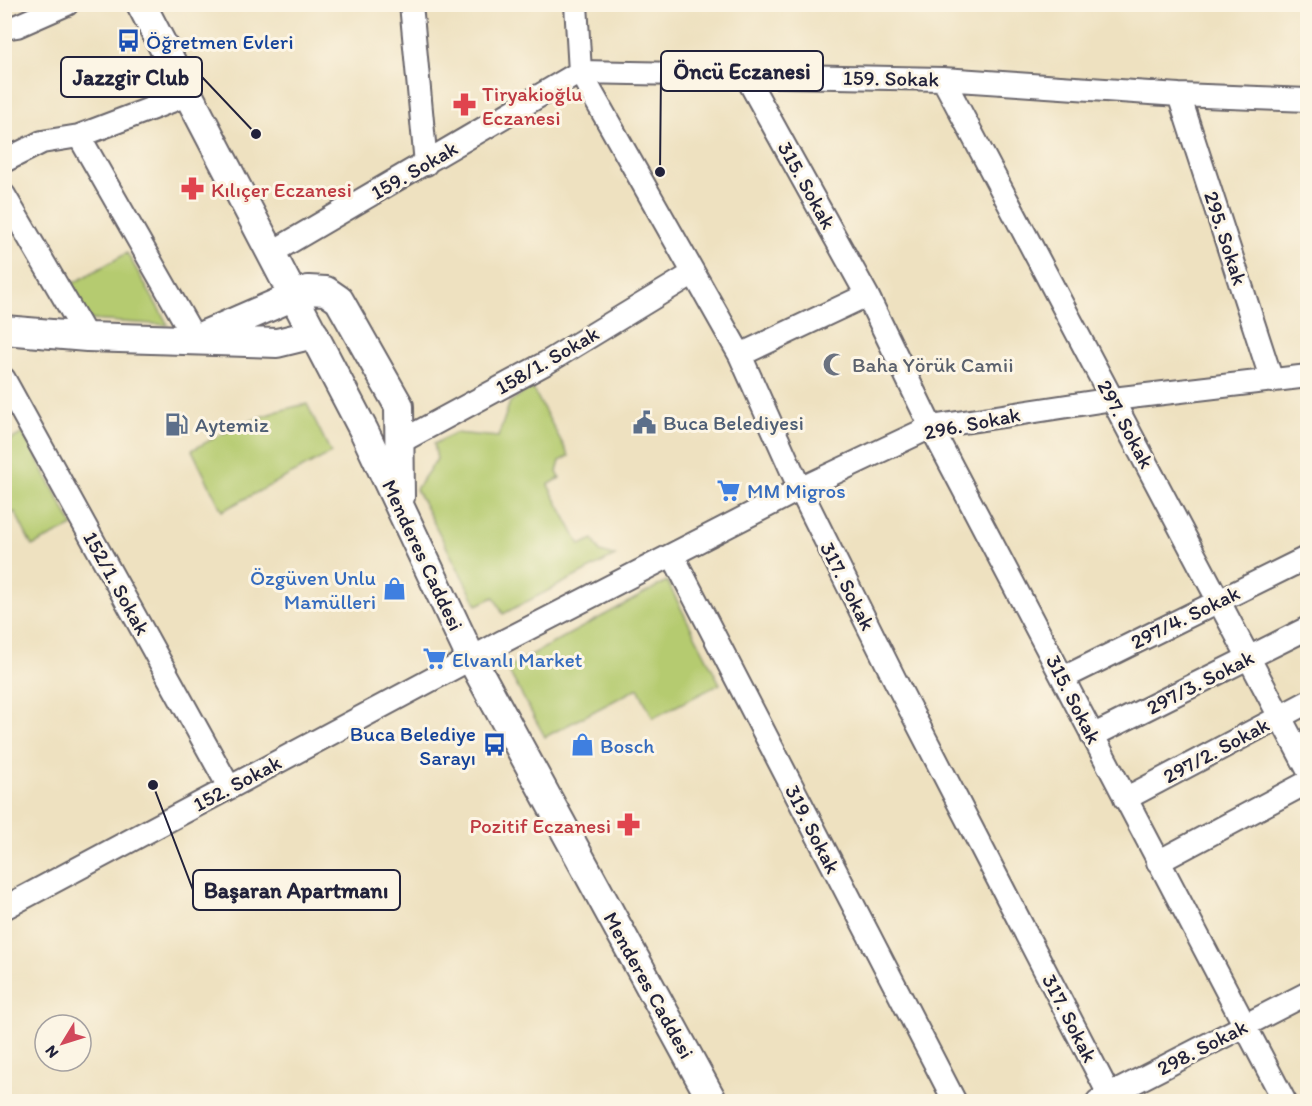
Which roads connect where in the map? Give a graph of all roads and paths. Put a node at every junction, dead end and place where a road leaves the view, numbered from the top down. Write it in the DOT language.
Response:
graph roads {
  1 [pos="67,4"];
  2 [pos="141,4"];
  3 [pos="411,4"];
  4 [pos="576,4"];
  5 [pos="4,28"];
  6 [pos="580,72"];
  7 [pos="746,76"];
  8 [pos="943,79"];
  9 [pos="187,95"];
  10 [pos="1179,95"];
  11 [pos="1308,100"];
  12 [pos="80,136"];
  13 [pos="4,160"];
  14 [pos="426,164"];
  15 [pos="4,195"];
  16 [pos="272,253"];
  17 [pos="692,274"];
  18 [pos="867,295"];
  19 [pos="294,297"];
  20 [pos="4,330"];
  21 [pos="314,333"];
  22 [pos="87,337"];
  23 [pos="195,339"];
  24 [pos="740,355"];
  25 [pos="1308,376"];
  26 [pos="4,379"];
  27 [pos="1272,381"];
  28 [pos="1113,399"];
  29 [pos="931,427"];
  30 [pos="400,442"];
  31 [pos="800,489"];
  32 [pos="400,503"];
  33 [pos="673,556"];
  34 [pos="1308,557"];
  35 [pos="1218,601"];
  36 [pos="1308,628"];
  37 [pos="1249,657"];
  38 [pos="471,658"];
  39 [pos="1063,678"];
  40 [pos="1308,702"];
  41 [pos="1280,716"];
  42 [pos="1092,736"];
  43 [pos="1308,770"];
  44 [pos="1308,782"];
  45 [pos="229,787"];
  46 [pos="1125,799"];
  47 [pos="1158,862"];
  48 [pos="4,908"];
  49 [pos="1308,993"];
  50 [pos="1244,1026"];
  51 [pos="1106,1099"];
  52 [pos="713,1101"];
  53 [pos="955,1101"];
  54 [pos="1285,1101"];
  1 -- 5 [label="street"];
  2 -- 9 [label="main road, Menderes Caddesi"];
  3 -- 14 [label="street"];
  4 -- 6 [label="street"];
  6 -- 7 [label="street, 159. Sokak"];
  6 -- 14 [label="street, 159. Sokak"];
  6 -- 17 [label="street, 317. Sokak"];
  7 -- 8 [label="street, 159. Sokak"];
  7 -- 18 [label="street, 315. Sokak"];
  8 -- 10 [label="street, 159. Sokak"];
  8 -- 28 [label="street, 297. Sokak"];
  9 -- 12 [label="street"];
  9 -- 16 [label="main road, Menderes Caddesi"];
  10 -- 11 [label="street, 159. Sokak"];
  10 -- 27 [label="street, 295. Sokak"];
  12 -- 13 [label="street"];
  12 -- 23 [label="street"];
  14 -- 16 [label="street, 159. Sokak"];
  15 -- 22 [label="street"];
  16 -- 19 [label="main road, Menderes Caddesi"];
  17 -- 24 [label="street, 317. Sokak"];
  17 -- 30 [label="street, 158/1. Sokak"];
  18 -- 24 [label="street"];
  18 -- 29 [label="street, 315. Sokak"];
  19 -- 21 [label="main road, Menderes Caddesi"];
  19 -- 23 [label="main road"];
  19 -- 30 [label="main road"];
  20 -- 22 [label="main road"];
  21 -- 23 [label="main road"];
  21 -- 32 [label="main road, Menderes Caddesi"];
  22 -- 23 [label="main road"];
  24 -- 31 [label="street, 317. Sokak"];
  25 -- 27 [label="street, 296. Sokak"];
  26 -- 45 [label="street, 152/1. Sokak"];
  27 -- 28 [label="street, 296. Sokak"];
  28 -- 29 [label="street, 296. Sokak"];
  28 -- 35 [label="street, 297. Sokak"];
  29 -- 31 [label="street, 296. Sokak"];
  29 -- 39 [label="street, 315. Sokak"];
  30 -- 32 [label="main road"];
  31 -- 33 [label="street, 296. Sokak"];
  31 -- 51 [label="street, 317. Sokak"];
  32 -- 38 [label="main road, Menderes Caddesi"];
  33 -- 38 [label="street, 296. Sokak"];
  33 -- 53 [label="street, 319. Sokak"];
  34 -- 35 [label="street, 297/4. Sokak"];
  35 -- 37 [label="street, 297. Sokak"];
  35 -- 39 [label="street, 297/4. Sokak"];
  36 -- 37 [label="street, 297/3. Sokak"];
  37 -- 41 [label="street, 297. Sokak"];
  37 -- 42 [label="street, 297/3. Sokak"];
  38 -- 45 [label="street, 152. Sokak"];
  38 -- 52 [label="main road, Menderes Caddesi"];
  39 -- 42 [label="street, 315. Sokak"];
  40 -- 41 [label="street, 297/2. Sokak"];
  41 -- 43 [label="street, 297. Sokak"];
  41 -- 46 [label="street, 297/2. Sokak"];
  42 -- 46 [label="street, 315. Sokak"];
  44 -- 47 [label="street"];
  45 -- 48 [label="street, 152. Sokak"];
  46 -- 47 [label="street, 315. Sokak"];
  47 -- 50 [label="street, 315. Sokak"];
  49 -- 50 [label="street, 298. Sokak"];
  50 -- 51 [label="street, 298. Sokak"];
  50 -- 54 [label="street, 315. Sokak"];
}
